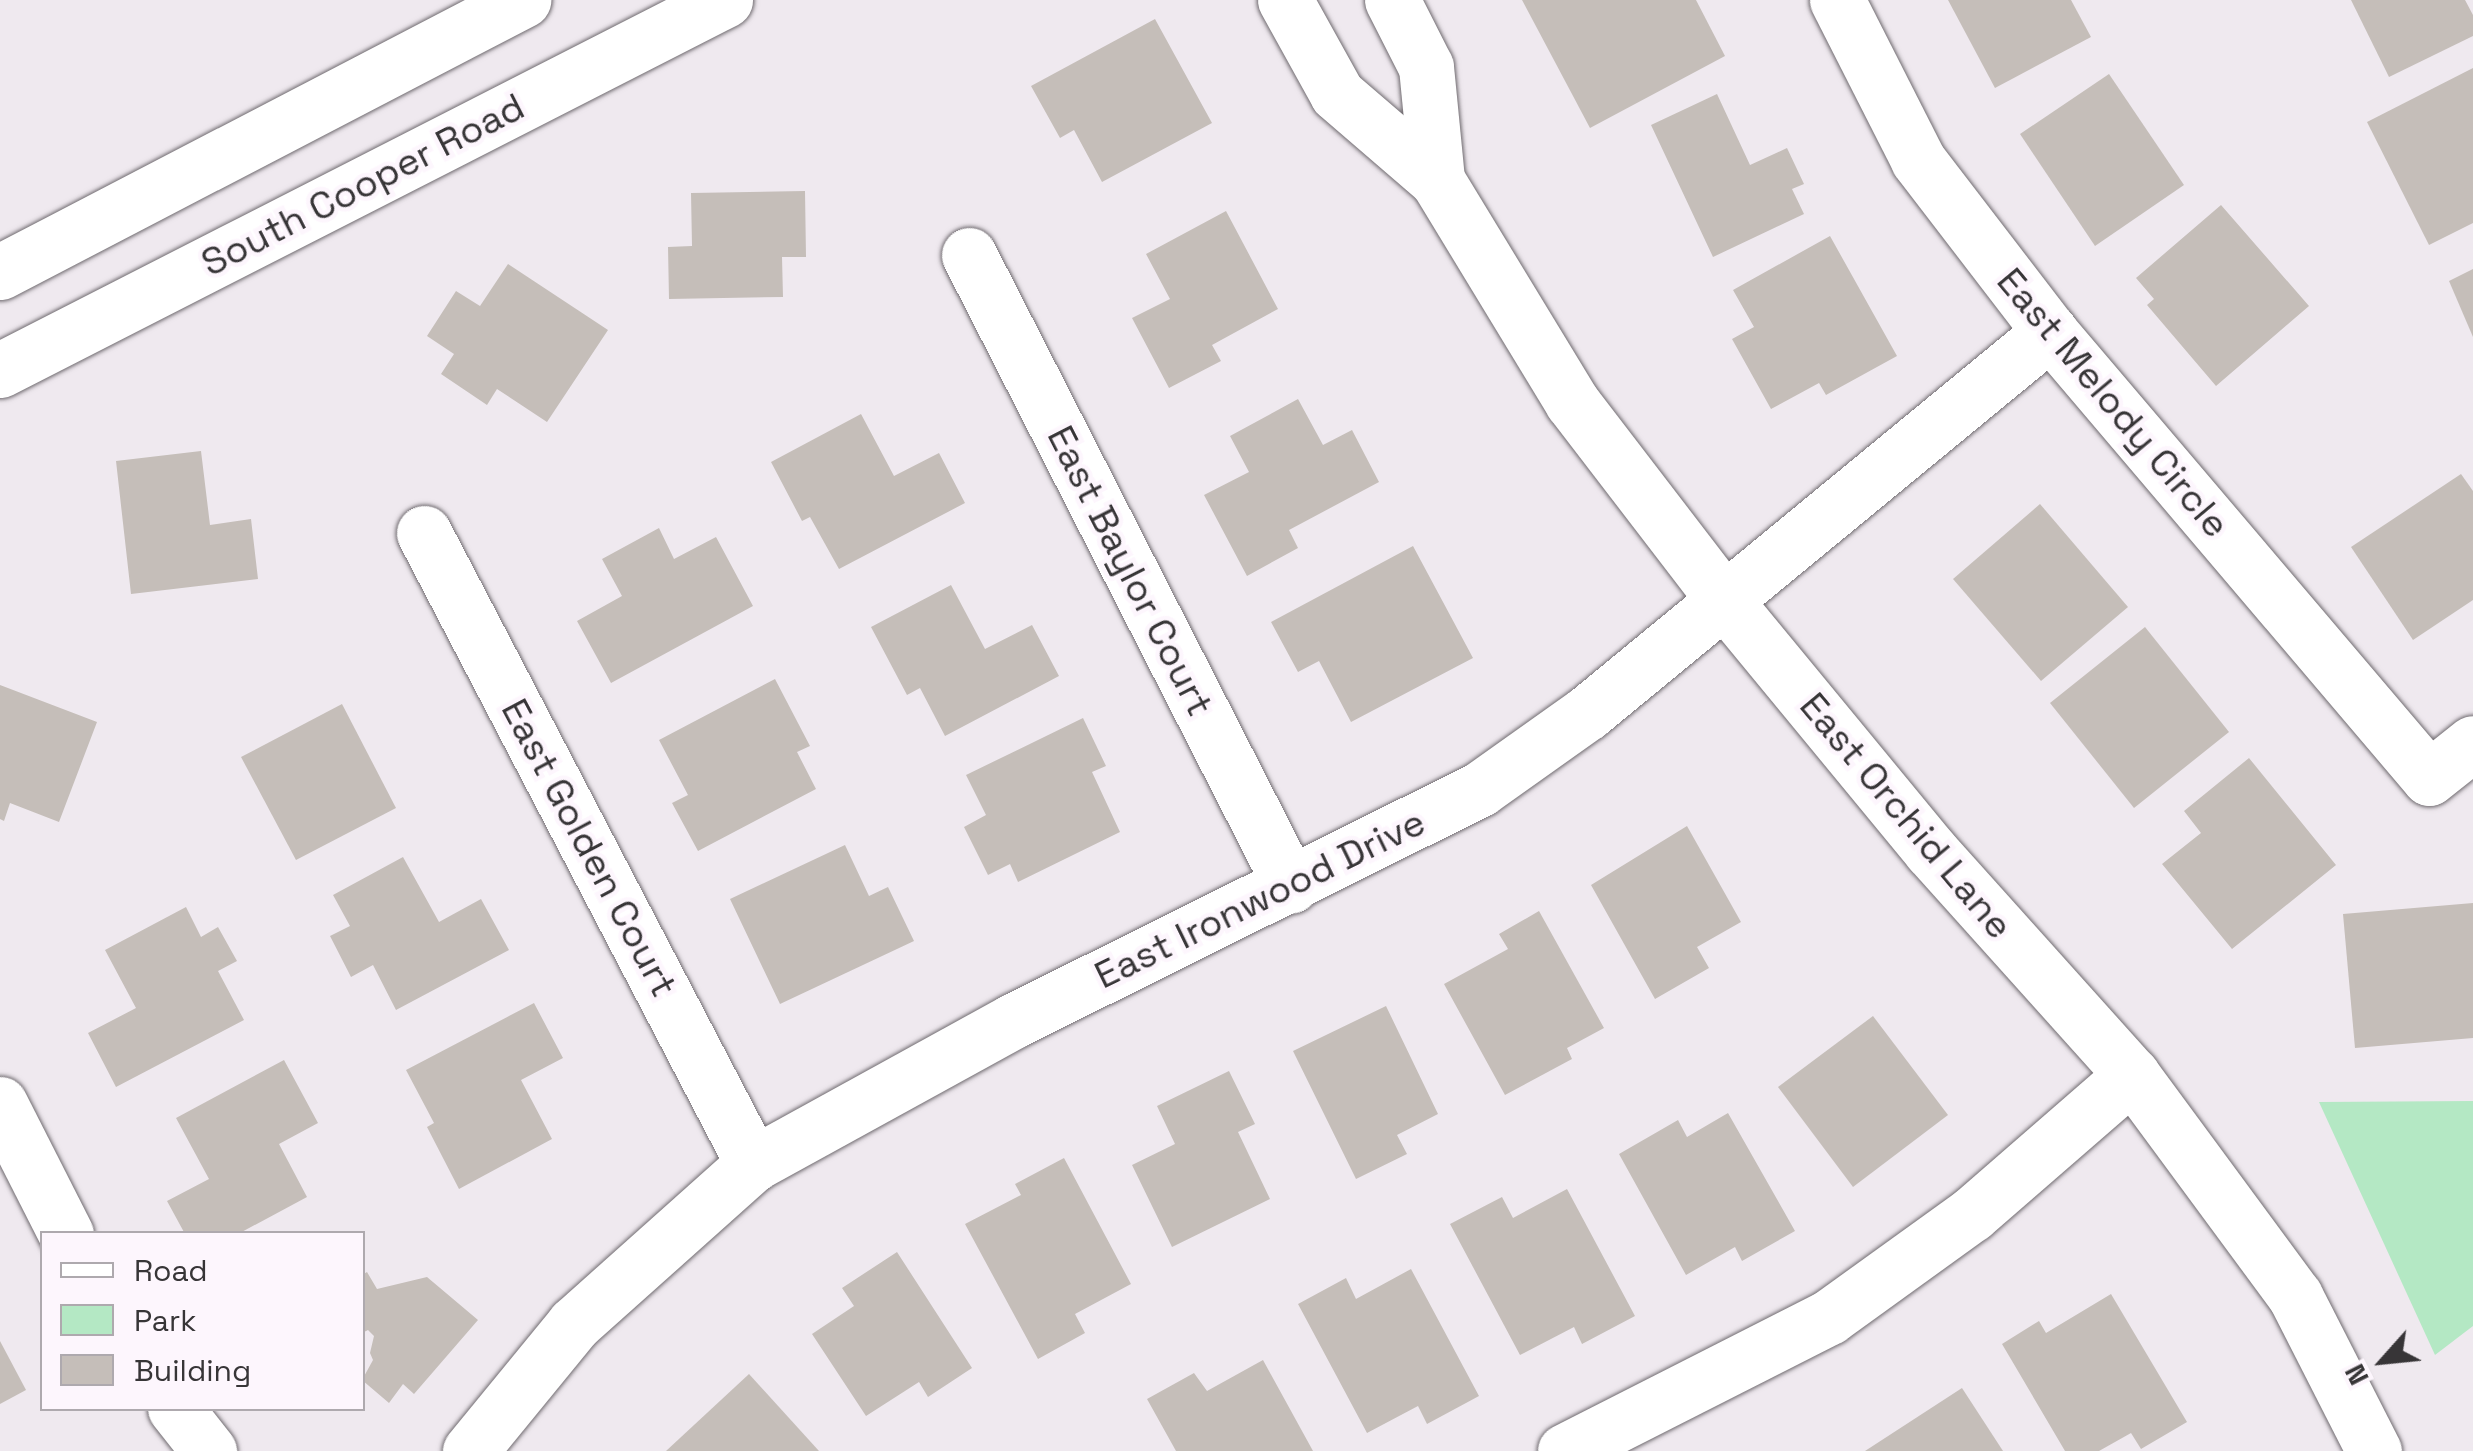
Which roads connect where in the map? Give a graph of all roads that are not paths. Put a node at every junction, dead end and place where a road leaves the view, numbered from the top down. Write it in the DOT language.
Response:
graph roads {
  1 [pos="524,0"];
  2 [pos="725,0"];
  3 [pos="1285,0"];
  4 [pos="1392,0"];
  5 [pos="1837,0"];
  6 [pos="1437,180"];
  7 [pos="969,255"];
  8 [pos="0,272"];
  9 [pos="2050,332"];
  10 [pos="0,370"];
  11 [pos="424,533"];
  12 [pos="1724,600"];
  13 [pos="2473,744"];
  14 [pos="1291,886"];
  15 [pos="2132,1075"];
  16 [pos="0,1104"];
  17 [pos="753,1164"];
  18 [pos="64,1231"];
  19 [pos="178,1411"];
  20 [pos="209,1451"];
  21 [pos="470,1451"];
  22 [pos="1565,1451"];
  23 [pos="2374,1451"];
  1 -- 8 [label="street"];
  2 -- 10 [label="street, South Cooper Road"];
  3 -- 6 [label="street, East Orchid Lane"];
  4 -- 6 [label="street, East Orchid Lane"];
  5 -- 9 [label="street, East Melody Circle"];
  6 -- 12 [label="street, East Orchid Lane"];
  7 -- 14 [label="street, East Baylor Court"];
  9 -- 12 [label="street, East Ironwood Drive"];
  9 -- 13 [label="street, East Melody Circle"];
  11 -- 17 [label="street, East Golden Court"];
  12 -- 14 [label="street, East Ironwood Drive"];
  12 -- 15 [label="street, East Orchid Lane"];
  14 -- 17 [label="street, East Ironwood Drive"];
  15 -- 22 [label="street"];
  15 -- 23 [label="street, East Orchid Lane"];
  16 -- 18 [label="street"];
  17 -- 21 [label="street, East Ironwood Drive"];
  19 -- 20 [label="street"];
}
